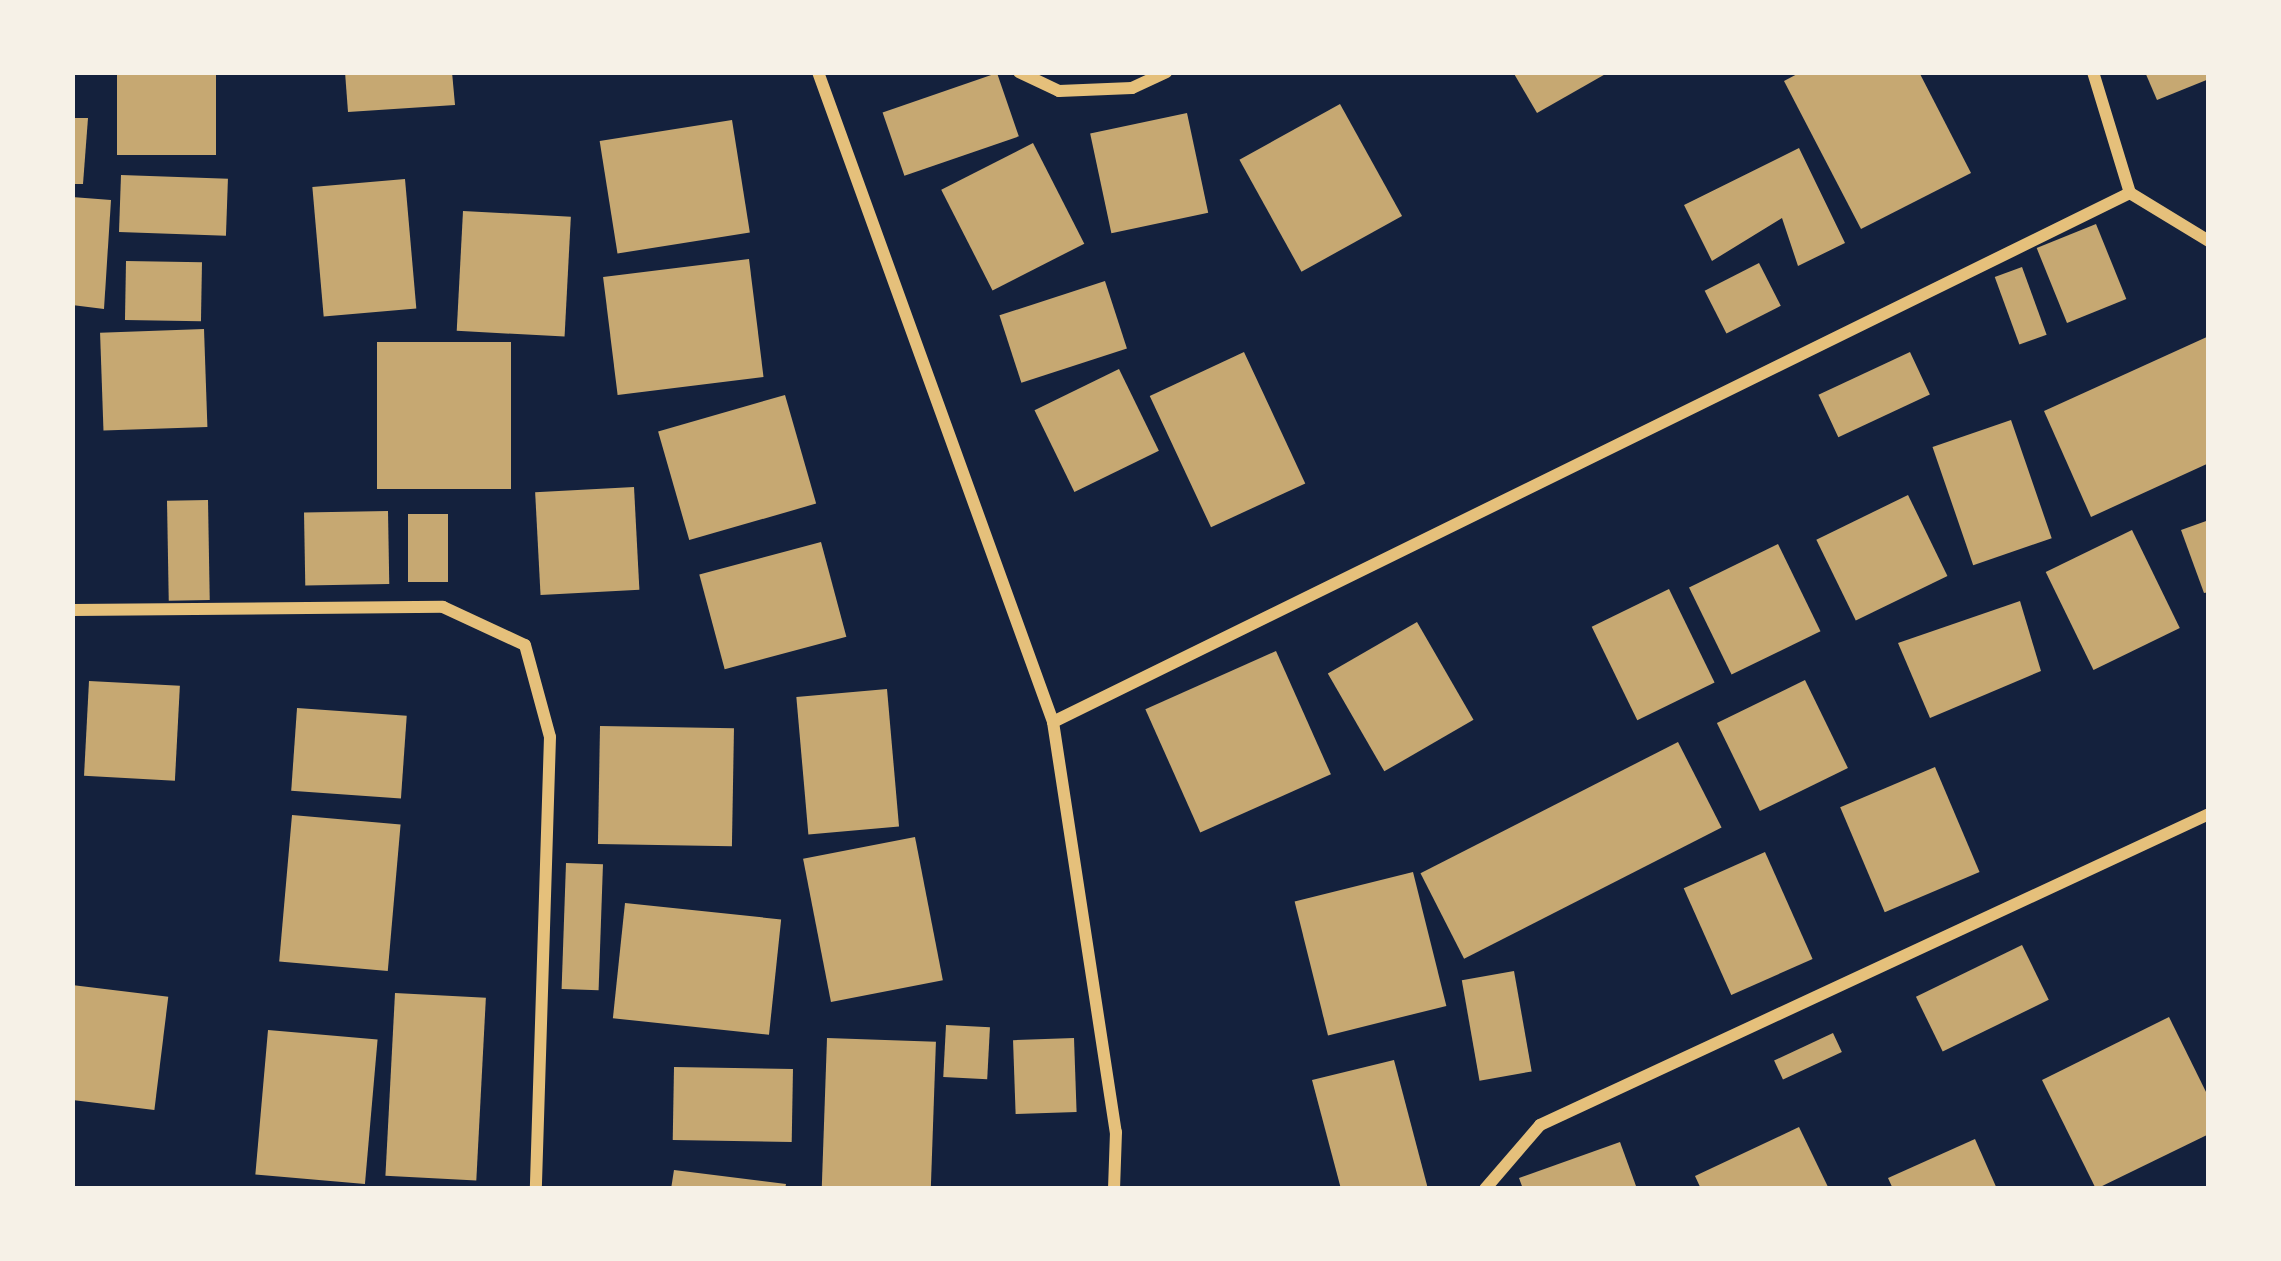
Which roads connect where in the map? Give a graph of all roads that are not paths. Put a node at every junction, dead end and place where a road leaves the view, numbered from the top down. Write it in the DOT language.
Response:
graph roads {
  1 [pos="818,72"];
  2 [pos="1019,72"];
  3 [pos="1166,72"];
  4 [pos="2093,72"];
  5 [pos="2130,193"];
  6 [pos="2209,241"];
  7 [pos="72,610"];
  8 [pos="1053,722"];
  9 [pos="2209,814"];
  10 [pos="536,1189"];
  11 [pos="1114,1189"];
  12 [pos="1485,1189"];
  1 -- 8 [label="street"];
  2 -- 3 [label="street"];
  4 -- 5 [label="street"];
  5 -- 6 [label="street"];
  5 -- 8 [label="street"];
  7 -- 10 [label="street"];
  8 -- 11 [label="street"];
  9 -- 12 [label="street"];
}
